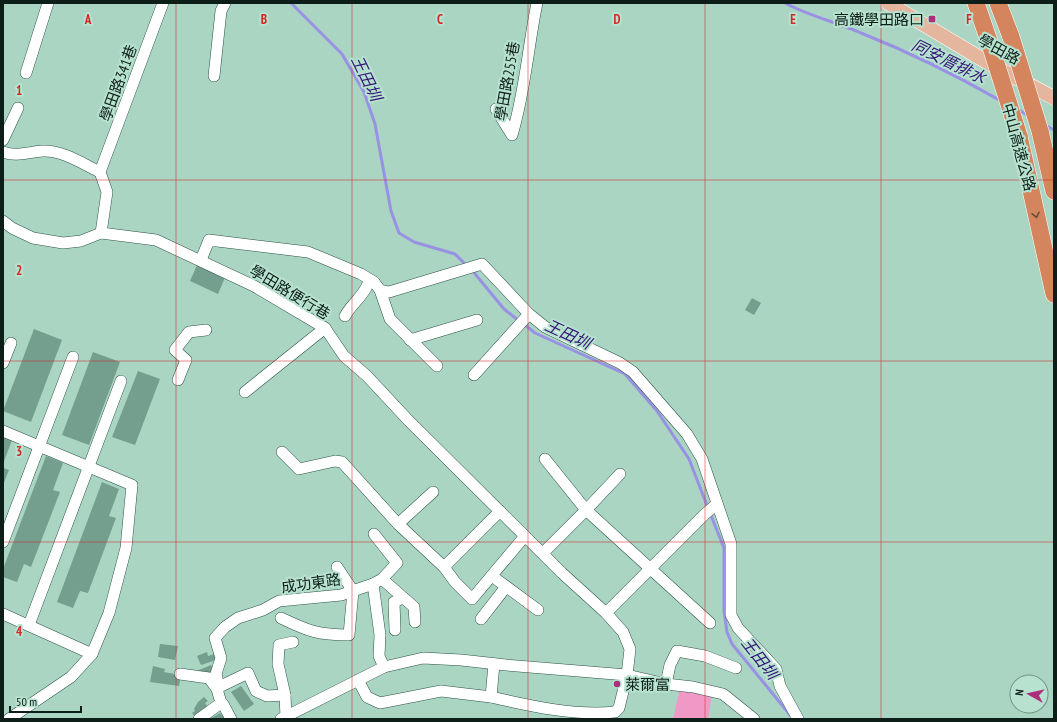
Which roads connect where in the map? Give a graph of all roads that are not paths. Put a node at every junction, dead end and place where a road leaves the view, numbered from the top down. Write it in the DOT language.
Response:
graph roads {
  1 [pos="48,3"];
  2 [pos="163,3"];
  3 [pos="225,3"];
  4 [pos="537,3"];
  5 [pos="888,3"];
  6 [pos="976,3"];
  7 [pos="998,3"];
  8 [pos="26,73"];
  9 [pos="214,76"];
  10 [pos="1054,98"];
  11 [pos="18,108"];
  12 [pos="496,109"];
  13 [pos="3,140"];
  14 [pos="3,152"];
  15 [pos="100,172"];
  16 [pos="1054,191"];
  17 [pos="3,221"];
  18 [pos="101,233"];
  19 [pos="201,260"];
  20 [pos="377,286"];
  21 [pos="1054,294"];
  22 [pos="529,314"];
  23 [pos="345,316"];
  24 [pos="477,320"];
  25 [pos="325,328"];
  26 [pos="206,330"];
  27 [pos="410,340"];
  28 [pos="11,343"];
  29 [pos="73,357"];
  30 [pos="3,363"];
  31 [pos="437,366"];
  32 [pos="474,375"];
  33 [pos="178,380"];
  34 [pos="121,381"];
  35 [pos="245,392"];
  36 [pos="3,431"];
  37 [pos="39,446"];
  38 [pos="282,452"];
  39 [pos="545,459"];
  40 [pos="88,467"];
  41 [pos="620,474"];
  42 [pos="433,492"];
  43 [pos="717,504"];
  44 [pos="586,510"];
  45 [pos="500,511"];
  46 [pos="398,524"];
  47 [pos="374,534"];
  48 [pos="525,536"];
  49 [pos="3,542"];
  50 [pos="543,553"];
  51 [pos="337,566"];
  52 [pos="444,567"];
  53 [pos="651,569"];
  54 [pos="492,576"];
  55 [pos="377,582"];
  56 [pos="506,587"];
  57 [pos="353,591"];
  58 [pos="403,598"];
  59 [pos="538,610"];
  60 [pos="606,613"];
  61 [pos="3,614"];
  62 [pos="281,618"];
  63 [pos="481,619"];
  64 [pos="415,622"];
  65 [pos="710,622"];
  66 [pos="29,625"];
  67 [pos="395,630"];
  68 [pos="293,642"];
  69 [pos="92,654"];
  70 [pos="494,664"];
  71 [pos="384,667"];
  72 [pos="736,668"];
  73 [pos="180,674"];
  74 [pos="627,675"];
  75 [pos="358,680"];
  76 [pos="666,684"];
  77 [pos="218,688"];
  78 [pos="285,695"];
  79 [pos="491,697"];
  80 [pos="221,703"];
  81 [pos="284,718"];
  82 [pos="9,719"];
  83 [pos="199,719"];
  84 [pos="231,719"];
  85 [pos="754,719"];
  86 [pos="798,719"];
  1 -- 8 [label="street"];
  2 -- 15 [label="street, 學田路341巷"];
  3 -- 9 [label="street"];
  4 -- 12 [label="street, 學田路255巷"];
  5 -- 10 [label="main road, 學田路"];
  6 -- 21 [label="highway, 中山高速公路, one-way, bridge"];
  7 -- 16 [label="highway, 中山高速公路, bridge"];
  11 -- 13 [label="street"];
  14 -- 15 [label="street"];
  15 -- 18 [label="street"];
  17 -- 18 [label="street, 學田路便行巷"];
  18 -- 19 [label="street, 學田路便行巷"];
  19 -- 20 [label="street"];
  19 -- 25 [label="street, 學田路便行巷"];
  20 -- 22 [label="street"];
  20 -- 23 [label="street"];
  20 -- 27 [label="street"];
  22 -- 32 [label="street"];
  22 -- 43 [label="street"];
  24 -- 27 [label="street"];
  25 -- 35 [label="street"];
  25 -- 45 [label="street, 學田路便行巷"];
  26 -- 33 [label="street"];
  27 -- 31 [label="street"];
  28 -- 30 [label="street"];
  29 -- 37 [label="street"];
  34 -- 40 [label="street"];
  36 -- 37 [label="street"];
  37 -- 40 [label="street"];
  37 -- 49 [label="street"];
  38 -- 46 [label="street"];
  39 -- 44 [label="street"];
  40 -- 66 [label="street"];
  40 -- 69 [label="street"];
  41 -- 44 [label="street"];
  42 -- 46 [label="street"];
  43 -- 53 [label="street"];
  43 -- 86 [label="street"];
  44 -- 50 [label="street"];
  44 -- 53 [label="street"];
  45 -- 48 [label="street, 學田路便行巷"];
  45 -- 52 [label="street"];
  46 -- 52 [label="street"];
  47 -- 55 [label="street, 成功東路"];
  48 -- 50 [label="street, 學田路便行巷"];
  48 -- 54 [label="street"];
  50 -- 60 [label="street, 學田路便行巷"];
  51 -- 57 [label="street, 成功東路"];
  52 -- 54 [label="street"];
  53 -- 60 [label="street"];
  53 -- 65 [label="street"];
  54 -- 56 [label="street"];
  55 -- 57 [label="street, 成功東路"];
  55 -- 58 [label="street"];
  55 -- 71 [label="street"];
  56 -- 59 [label="street"];
  56 -- 63 [label="street"];
  57 -- 62 [label="street, 成功東路"];
  57 -- 77 [label="street, 成功東路"];
  58 -- 64 [label="street"];
  58 -- 67 [label="street"];
  60 -- 74 [label="street, 學田路便行巷"];
  61 -- 66 [label="street"];
  66 -- 69 [label="street"];
  68 -- 78 [label="street"];
  69 -- 82 [label="street"];
  70 -- 71 [label="street"];
  70 -- 74 [label="street"];
  70 -- 79 [label="street"];
  71 -- 75 [label="street"];
  72 -- 76 [label="street"];
  73 -- 77 [label="street"];
  74 -- 76 [label="street"];
  74 -- 79 [label="street"];
  75 -- 79 [label="street"];
  75 -- 81 [label="street"];
  76 -- 85 [label="street"];
  77 -- 78 [label="street"];
  77 -- 80 [label="street, 成功東路"];
  78 -- 81 [label="street"];
  80 -- 83 [label="street"];
  80 -- 84 [label="street, 成功東路"];
}
